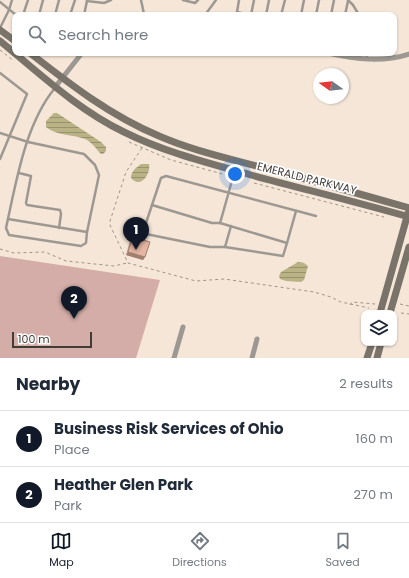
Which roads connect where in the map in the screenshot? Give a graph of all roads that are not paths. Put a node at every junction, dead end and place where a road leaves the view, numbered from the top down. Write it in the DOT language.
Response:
graph roads {
  1 [pos="12,0"];
  2 [pos="28,0"];
  3 [pos="43,0"];
  4 [pos="59,0"];
  5 [pos="75,0"];
  6 [pos="111,0"];
  7 [pos="141,0"];
  8 [pos="182,0"];
  9 [pos="198,0"];
  10 [pos="216,0"];
  11 [pos="239,0"];
  12 [pos="254,0"];
  13 [pos="270,0"];
  14 [pos="285,0"];
  15 [pos="304,0"];
  16 [pos="319,0"];
  17 [pos="334,0"];
  18 [pos="348,0"];
  19 [pos="88,1"];
  20 [pos="0,2"];
  21 [pos="9,10"];
  22 [pos="12,12"];
  23 [pos="24,12"];
  24 [pos="40,12"];
  25 [pos="55,12"];
  26 [pos="71,12"];
  27 [pos="85,12"];
  28 [pos="144,12"];
  29 [pos="207,12"];
  30 [pos="237,12"];
  31 [pos="251,12"];
  32 [pos="267,12"];
  33 [pos="283,12"];
  34 [pos="301,12"];
  35 [pos="317,12"];
  36 [pos="332,12"];
  37 [pos="346,12"];
  38 [pos="357,12"];
  39 [pos="0,29"];
  40 [pos="12,39"];
  41 [pos="0,41"];
  42 [pos="12,51"];
  43 [pos="409,54"];
  44 [pos="19,56"];
  45 [pos="34,56"];
  46 [pos="80,56"];
  47 [pos="342,56"];
  48 [pos="367,56"];
  49 [pos="367,60"];
  50 [pos="0,72"];
  51 [pos="62,79"];
  52 [pos="56,86"];
  53 [pos="0,134"];
  54 [pos="9,136"];
  55 [pos="28,142"];
  56 [pos="0,159"];
  57 [pos="237,160"];
  58 [pos="234,171"];
  59 [pos="19,172"];
  60 [pos="229,193"];
  61 [pos="152,205"];
  62 [pos="296,211"];
  63 [pos="409,213"];
  64 [pos="316,216"];
  65 [pos="8,219"];
  66 [pos="220,223"];
  67 [pos="231,226"];
  68 [pos="59,228"];
  69 [pos="87,232"];
  70 [pos="287,243"];
  71 [pos="225,246"];
  72 [pos="409,247"];
  73 [pos="381,310"];
  74 [pos="391,310"];
  75 [pos="183,327"];
  76 [pos="257,339"];
  77 [pos="371,346"];
  78 [pos="381,346"];
  79 [pos="174,358"];
  80 [pos="252,358"];
  81 [pos="367,358"];
  82 [pos="377,358"];
  1 -- 21 [label="lane"];
  2 -- 23 [label="lane"];
  3 -- 24 [label="lane"];
  4 -- 25 [label="lane"];
  5 -- 26 [label="lane"];
  6 -- 19 [label="lane"];
  7 -- 28 [label="lane"];
  8 -- 9 [label="lane"];
  10 -- 29 [label="lane"];
  11 -- 30 [label="lane"];
  12 -- 31 [label="lane"];
  13 -- 32 [label="lane"];
  14 -- 33 [label="lane"];
  15 -- 34 [label="lane"];
  16 -- 35 [label="lane"];
  17 -- 36 [label="lane"];
  18 -- 37 [label="lane"];
  18 -- 38 [label="lane"];
  19 -- 27 [label="lane"];
  20 -- 21 [label="lane"];
  21 -- 22 [label="lane"];
  21 -- 39 [label="lane"];
  39 -- 40 [label="main road"];
  41 -- 42 [label="main road, EMERALD PARKWAY"];
  43 -- 49 [label="street"];
  44 -- 52 [label="main road, EMERALD PARKWAY"];
  45 -- 51 [label="main road, EMERALD PARKWAY"];
  46 -- 51 [label="street"];
  47 -- 49 [label="street"];
  48 -- 49 [label="lane"];
  50 -- 54 [label="lane"];
  51 -- 52 [label="street"];
  51 -- 57 [label="main road, EMERALD PARKWAY"];
  52 -- 55 [label="lane"];
  52 -- 58 [label="main road, EMERALD PARKWAY"];
  53 -- 54 [label="lane"];
  54 -- 55 [label="lane"];
  54 -- 56 [label="lane"];
  55 -- 59 [label="lane"];
  55 -- 69 [label="lane"];
  57 -- 58 [label="lane"];
  57 -- 63 [label="main road, EMERALD PARKWAY"];
  58 -- 60 [label="lane"];
  58 -- 63 [label="main road, EMERALD PARKWAY"];
  59 -- 65 [label="lane"];
  59 -- 68 [label="lane"];
  60 -- 61 [label="lane"];
  60 -- 62 [label="lane"];
  60 -- 66 [label="lane"];
  61 -- 66 [label="lane"];
  61 -- 71 [label="lane"];
  62 -- 64 [label="lane"];
  62 -- 70 [label="lane"];
  63 -- 73 [label="main road"];
  65 -- 68 [label="lane"];
  65 -- 69 [label="lane"];
  66 -- 67 [label="lane"];
  67 -- 70 [label="lane"];
  67 -- 71 [label="lane"];
  68 -- 69 [label="lane"];
  70 -- 71 [label="lane"];
  72 -- 74 [label="main road"];
  75 -- 79 [label="street"];
  76 -- 80 [label="street"];
  77 -- 81 [label="main road"];
  78 -- 82 [label="main road"];
}
